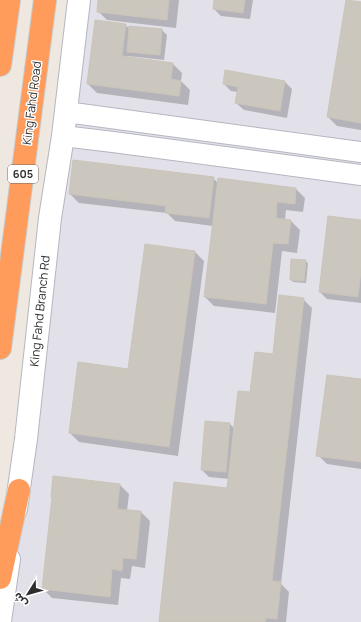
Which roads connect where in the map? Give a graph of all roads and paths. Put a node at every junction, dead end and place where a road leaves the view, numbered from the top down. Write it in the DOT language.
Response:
graph roads {
  1 [pos="9,0"];
  2 [pos="45,0"];
  3 [pos="79,0"];
  4 [pos="0,65"];
  5 [pos="66,112"];
  6 [pos="63,136"];
  7 [pos="312,146"];
  8 [pos="361,152"];
  9 [pos="308,168"];
  10 [pos="361,175"];
  11 [pos="0,348"];
  12 [pos="19,490"];
  13 [pos="0,578"];
  14 [pos="0,621"];
  1 -- 4 [label="highway"];
  2 -- 11 [label="highway, King Fahd Road / 605"];
  3 -- 5 [label="main road, King Fahd Branch Rd"];
  5 -- 6 [label="main road, King Fahd Branch Rd"];
  5 -- 7 [label="street"];
  6 -- 9 [label="street"];
  6 -- 12 [label="main road, King Fahd Branch Rd"];
  7 -- 8 [label="street"];
  7 -- 9 [label="street"];
  9 -- 10 [label="street"];
  12 -- 13 [label="highway"];
  12 -- 14 [label="main road, King Fahd Branch Rd"];
}
